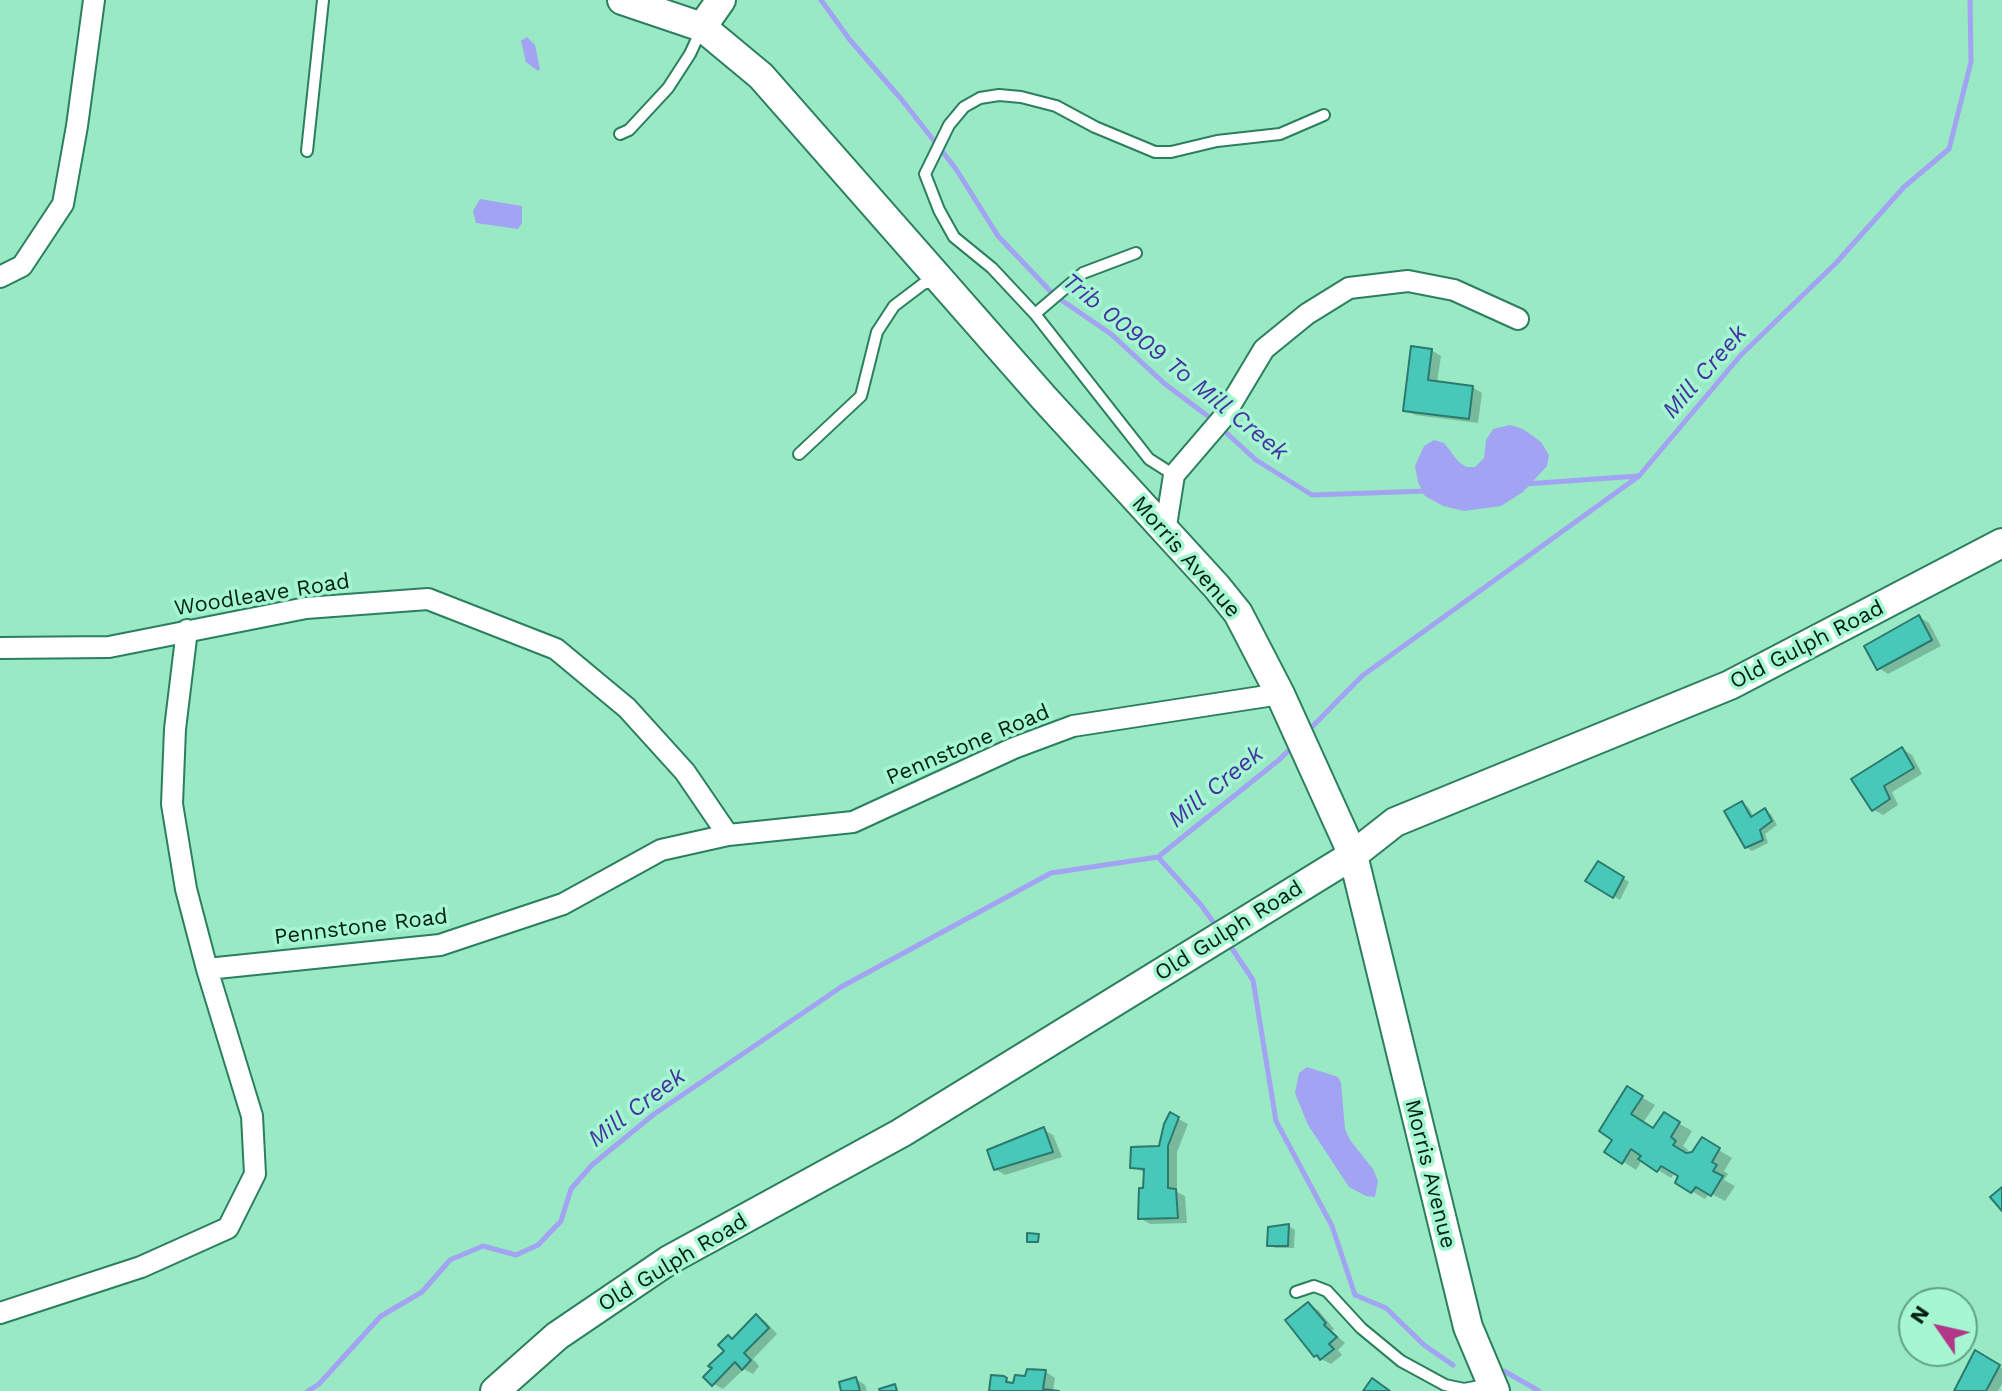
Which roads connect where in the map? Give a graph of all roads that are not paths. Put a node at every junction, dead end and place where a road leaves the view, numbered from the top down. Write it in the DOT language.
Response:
graph roads {
  1 [pos="94,0"];
  2 [pos="323,0"];
  3 [pos="622,0"];
  4 [pos="721,0"];
  5 [pos="702,27"];
  6 [pos="1324,115"];
  7 [pos="620,134"];
  8 [pos="307,151"];
  9 [pos="1136,253"];
  10 [pos="0,277"];
  11 [pos="940,279"];
  12 [pos="1035,314"];
  13 [pos="1518,319"];
  14 [pos="799,454"];
  15 [pos="1174,475"];
  16 [pos="1165,532"];
  17 [pos="2002,543"];
  18 [pos="187,630"];
  19 [pos="0,648"];
  20 [pos="1280,694"];
  21 [pos="728,835"];
  22 [pos="1353,855"];
  23 [pos="207,969"];
  24 [pos="1296,1292"];
  25 [pos="0,1313"];
  26 [pos="1494,1387"];
  27 [pos="495,1391"];
  1 -- 10 [label="street"];
  2 -- 8 [label="lane"];
  3 -- 5 [label="street, Morris Avenue"];
  4 -- 5 [label="street"];
  5 -- 7 [label="lane"];
  5 -- 11 [label="street, Morris Avenue"];
  6 -- 12 [label="lane"];
  9 -- 12 [label="lane"];
  11 -- 14 [label="lane"];
  11 -- 16 [label="street, Morris Avenue"];
  12 -- 15 [label="lane"];
  13 -- 15 [label="street"];
  15 -- 16 [label="street"];
  16 -- 20 [label="street, Morris Avenue"];
  17 -- 22 [label="street, Old Gulph Road"];
  18 -- 19 [label="street, Woodleave Road"];
  18 -- 21 [label="street, Woodleave Road"];
  18 -- 23 [label="street"];
  20 -- 21 [label="street, Pennstone Road"];
  20 -- 22 [label="street, Morris Avenue"];
  21 -- 23 [label="street, Pennstone Road"];
  22 -- 26 [label="street, Morris Avenue"];
  22 -- 27 [label="street, Old Gulph Road"];
  23 -- 25 [label="street"];
  24 -- 26 [label="lane"];
}
